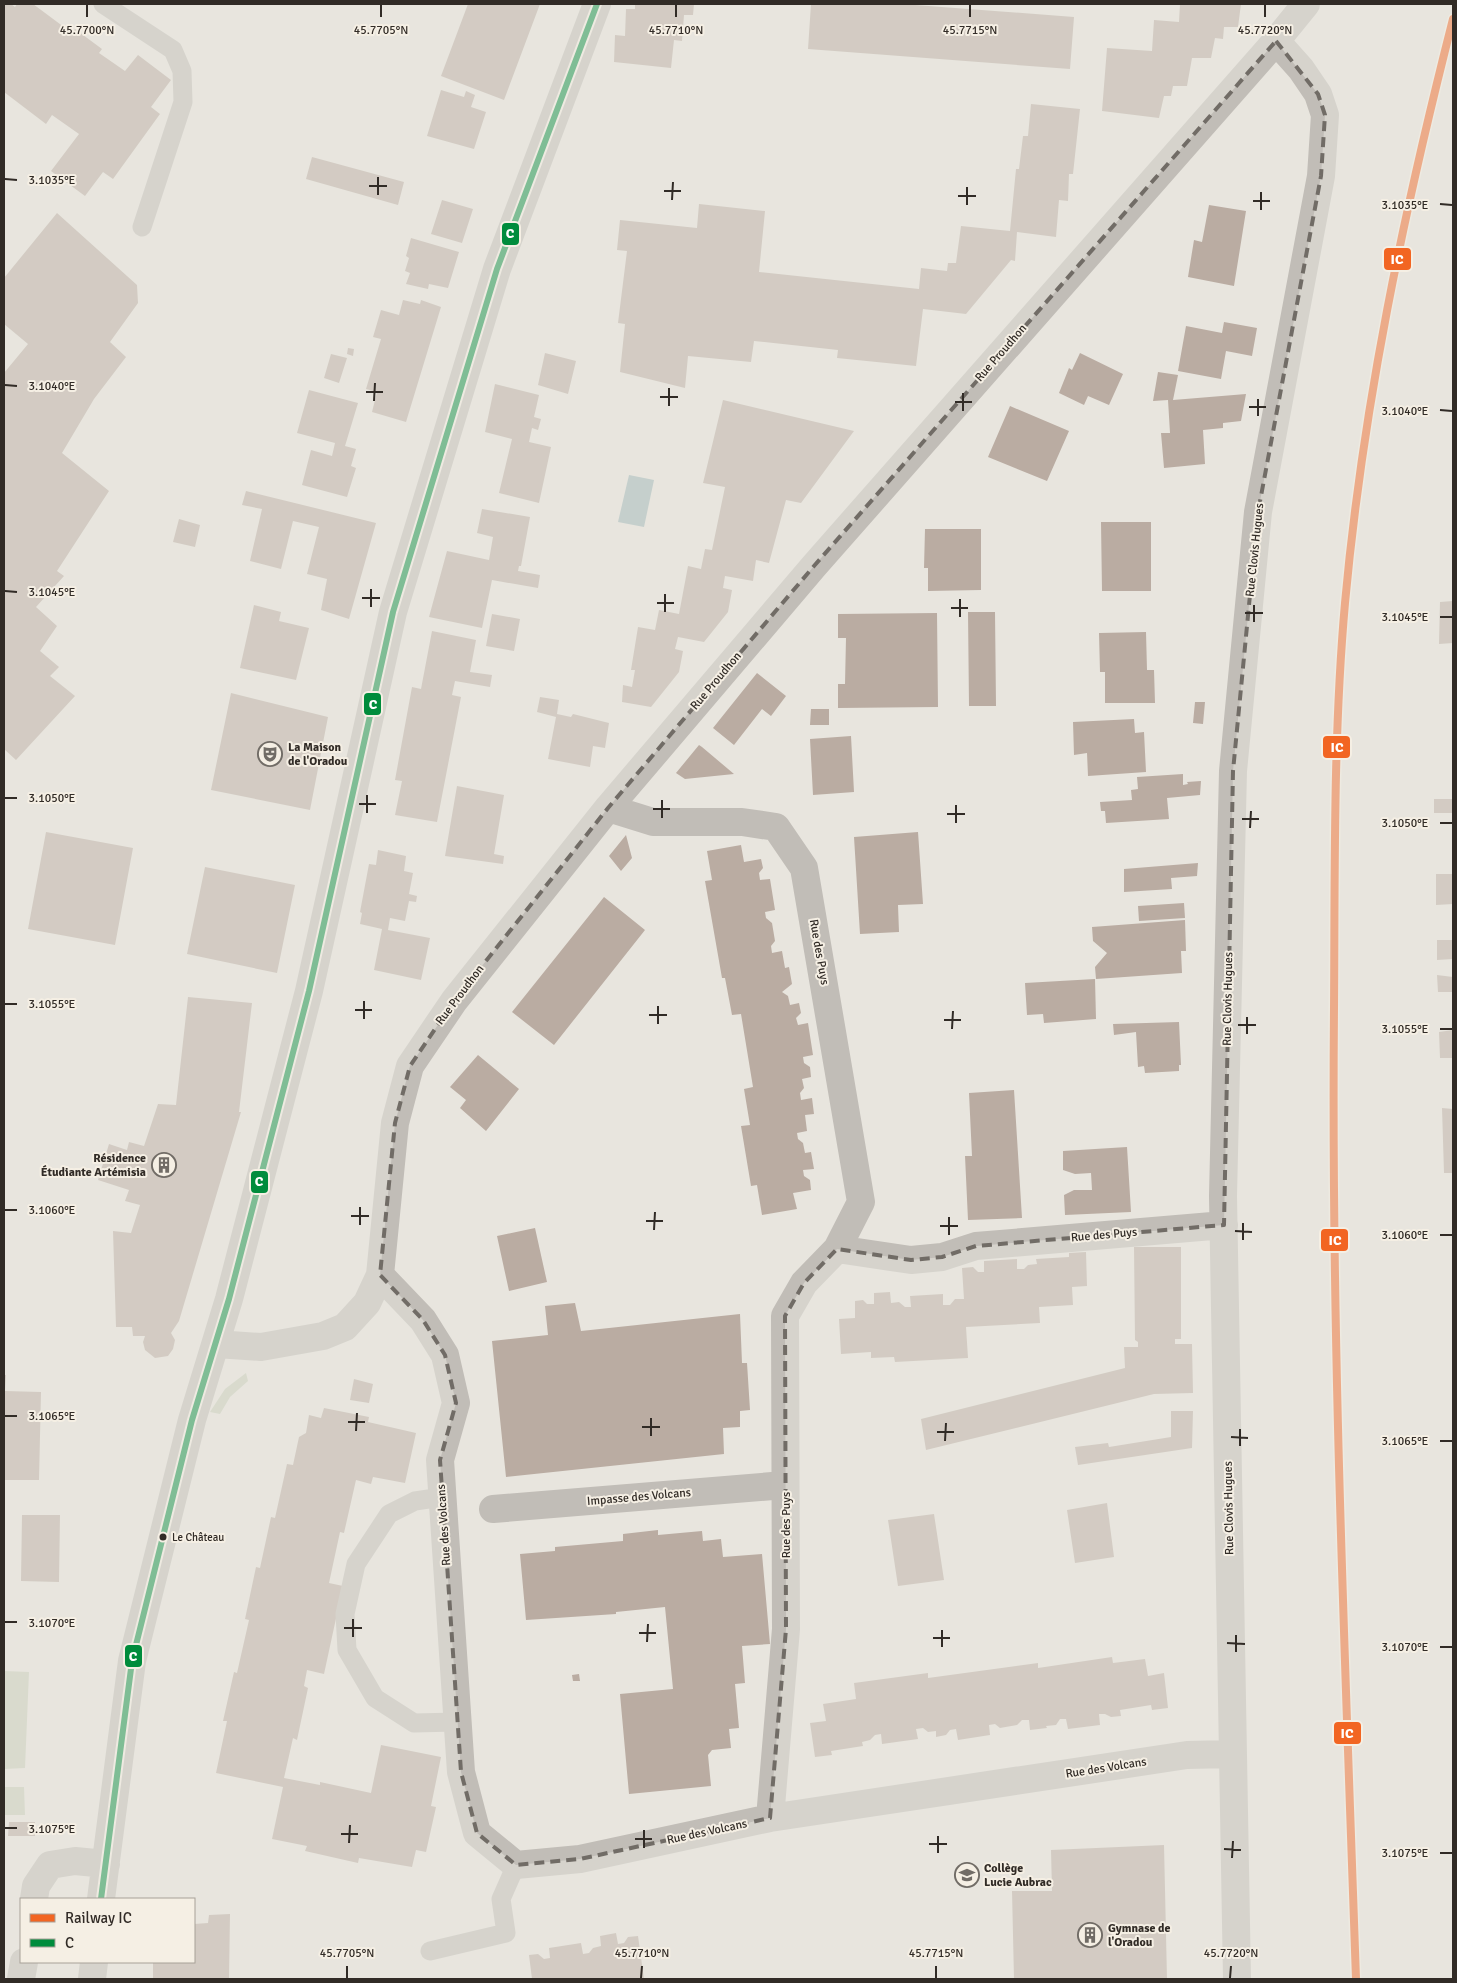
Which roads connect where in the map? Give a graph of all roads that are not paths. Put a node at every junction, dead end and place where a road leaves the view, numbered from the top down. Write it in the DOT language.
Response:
graph roads {
  1 [pos="104,4"];
  2 [pos="597,4"];
  3 [pos="1306,4"];
  4 [pos="1276,41"];
  5 [pos="142,228"];
  6 [pos="608,808"];
  7 [pos="1224,1225"];
  8 [pos="837,1249"];
  9 [pos="380,1275"];
  10 [pos="216,1344"];
  11 [pos="785,1485"];
  12 [pos="442,1497"];
  13 [pos="493,1509"];
  14 [pos="457,1722"];
  15 [pos="1232,1754"];
  16 [pos="770,1818"];
  17 [pos="106,1864"];
  18 [pos="516,1864"];
  19 [pos="34,1898"];
  20 [pos="101,1898"];
  21 [pos="430,1951"];
  22 [pos="24,1963"];
  23 [pos="94,1963"];
  24 [pos="21,1979"];
  25 [pos="92,1979"];
  26 [pos="1237,1979"];
  1 -- 5 [label="lane"];
  2 -- 10 [label="street"];
  3 -- 4 [label="street, Rue Proudhon"];
  4 -- 6 [label="street, Rue Proudhon"];
  4 -- 7 [label="street, Rue Clovis Hugues"];
  6 -- 8 [label="street, Rue des Puys"];
  6 -- 9 [label="street, Rue Proudhon"];
  7 -- 8 [label="street, Rue des Puys"];
  7 -- 15 [label="street, Rue Clovis Hugues"];
  8 -- 11 [label="street, Rue des Puys"];
  9 -- 10 [label="street, Rue Proudhon"];
  9 -- 12 [label="street, Rue des Volcans"];
  10 -- 17 [label="street"];
  11 -- 13 [label="street, Impasse des Volcans"];
  11 -- 16 [label="street, Rue des Puys"];
  12 -- 14 [label="street, Rue des Volcans"];
  12 -- 14 [label="lane"];
  14 -- 18 [label="street, Rue des Volcans"];
  15 -- 16 [label="street, Rue des Volcans"];
  15 -- 26 [label="street, Rue Clovis Hugues"];
  16 -- 18 [label="street, Rue des Volcans"];
  17 -- 19 [label="street"];
  17 -- 20 [label="street"];
  18 -- 21 [label="lane"];
  22 -- 24 [label="street"];
  23 -- 25 [label="street"];
}
